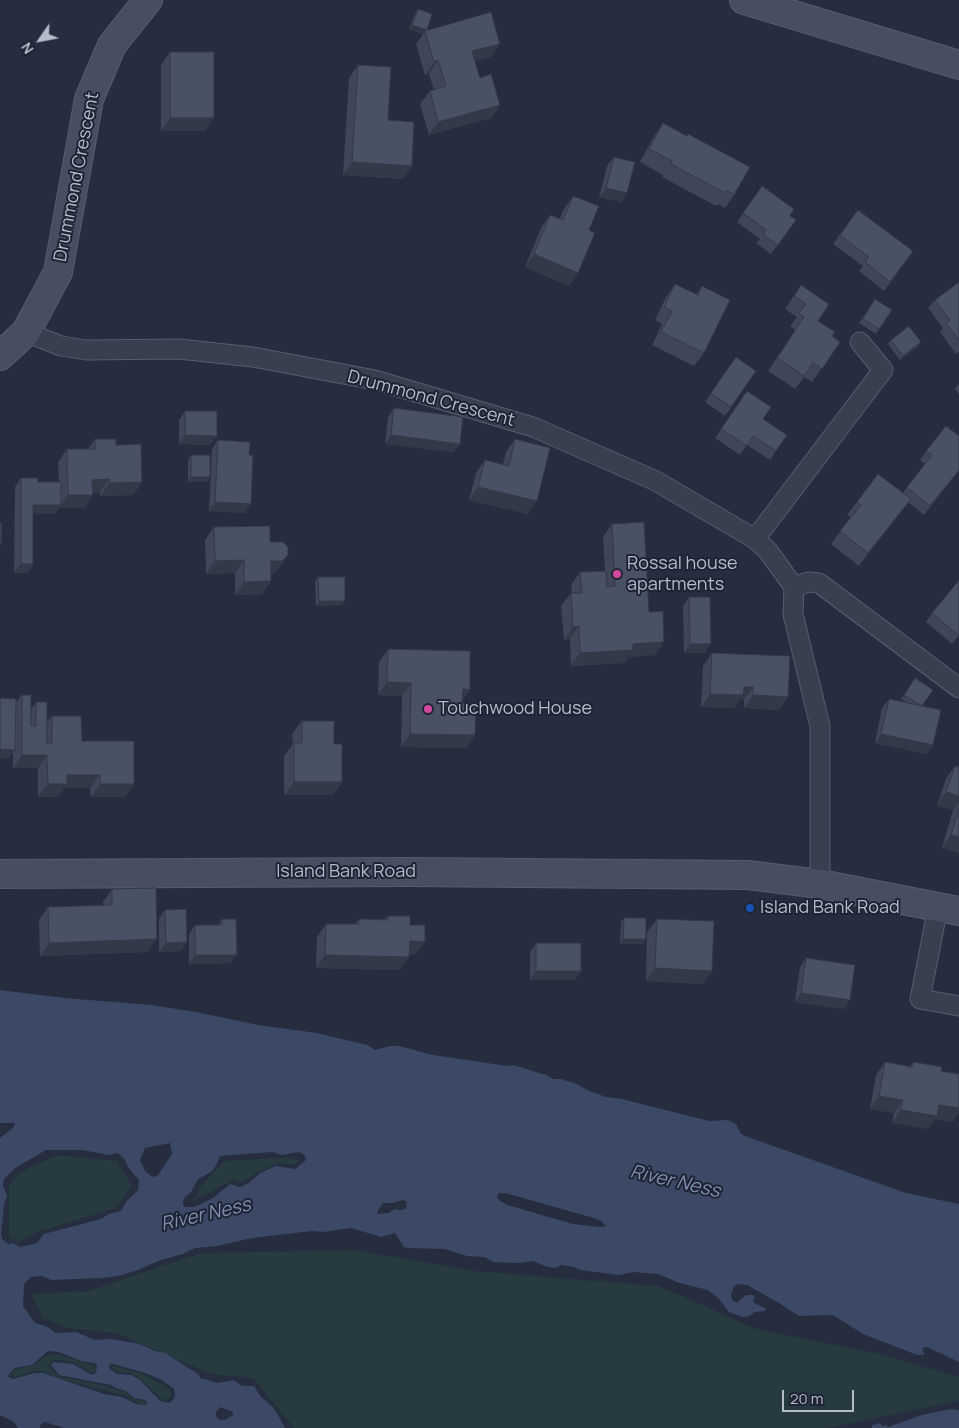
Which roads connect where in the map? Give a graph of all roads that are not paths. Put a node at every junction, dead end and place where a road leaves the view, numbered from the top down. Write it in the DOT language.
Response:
graph roads {
  1 [pos="148,0"];
  2 [pos="744,0"];
  3 [pos="959,65"];
  4 [pos="26,332"];
  5 [pos="860,342"];
  6 [pos="0,356"];
  7 [pos="755,539"];
  8 [pos="794,587"];
  9 [pos="959,688"];
  10 [pos="0,874"];
  11 [pos="820,884"];
  12 [pos="949,909"];
  13 [pos="959,1006"];
  1 -- 4 [label="main road, Drummond Crescent"];
  2 -- 3 [label="main road"];
  4 -- 6 [label="main road, Drummond Crescent"];
  4 -- 7 [label="street, Drummond Crescent"];
  5 -- 7 [label="street"];
  7 -- 8 [label="street, Drummond Crescent"];
  8 -- 9 [label="street"];
  8 -- 11 [label="street"];
  10 -- 11 [label="main road, Island Bank Road"];
  11 -- 12 [label="main road, Island Bank Road"];
  12 -- 13 [label="street"];
}
